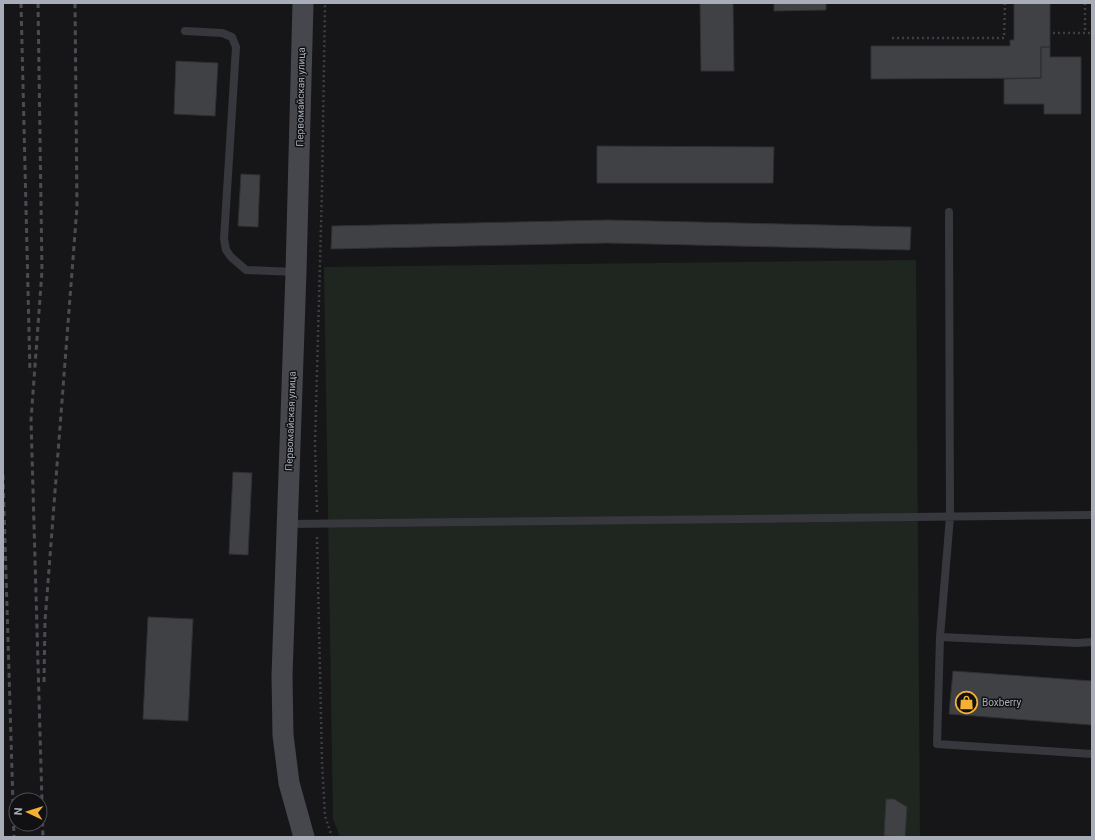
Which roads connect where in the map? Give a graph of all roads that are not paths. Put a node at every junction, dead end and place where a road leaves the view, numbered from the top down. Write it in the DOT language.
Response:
graph roads {
  1 [pos="303,3"];
  2 [pos="185,31"];
  3 [pos="949,212"];
  4 [pos="296,272"];
  5 [pos="1092,515"];
  6 [pos="950,517"];
  7 [pos="287,524"];
  8 [pos="940,637"];
  9 [pos="1092,642"];
  10 [pos="1092,754"];
  11 [pos="304,837"];
  1 -- 4 [label="main road, Первомайская улица"];
  2 -- 4 [label="lane"];
  3 -- 6 [label="lane"];
  4 -- 7 [label="main road, Первомайская улица"];
  5 -- 6 [label="lane"];
  6 -- 7 [label="lane"];
  6 -- 8 [label="lane"];
  7 -- 11 [label="main road, Первомайская улица"];
  8 -- 9 [label="lane"];
  8 -- 10 [label="lane"];
}
